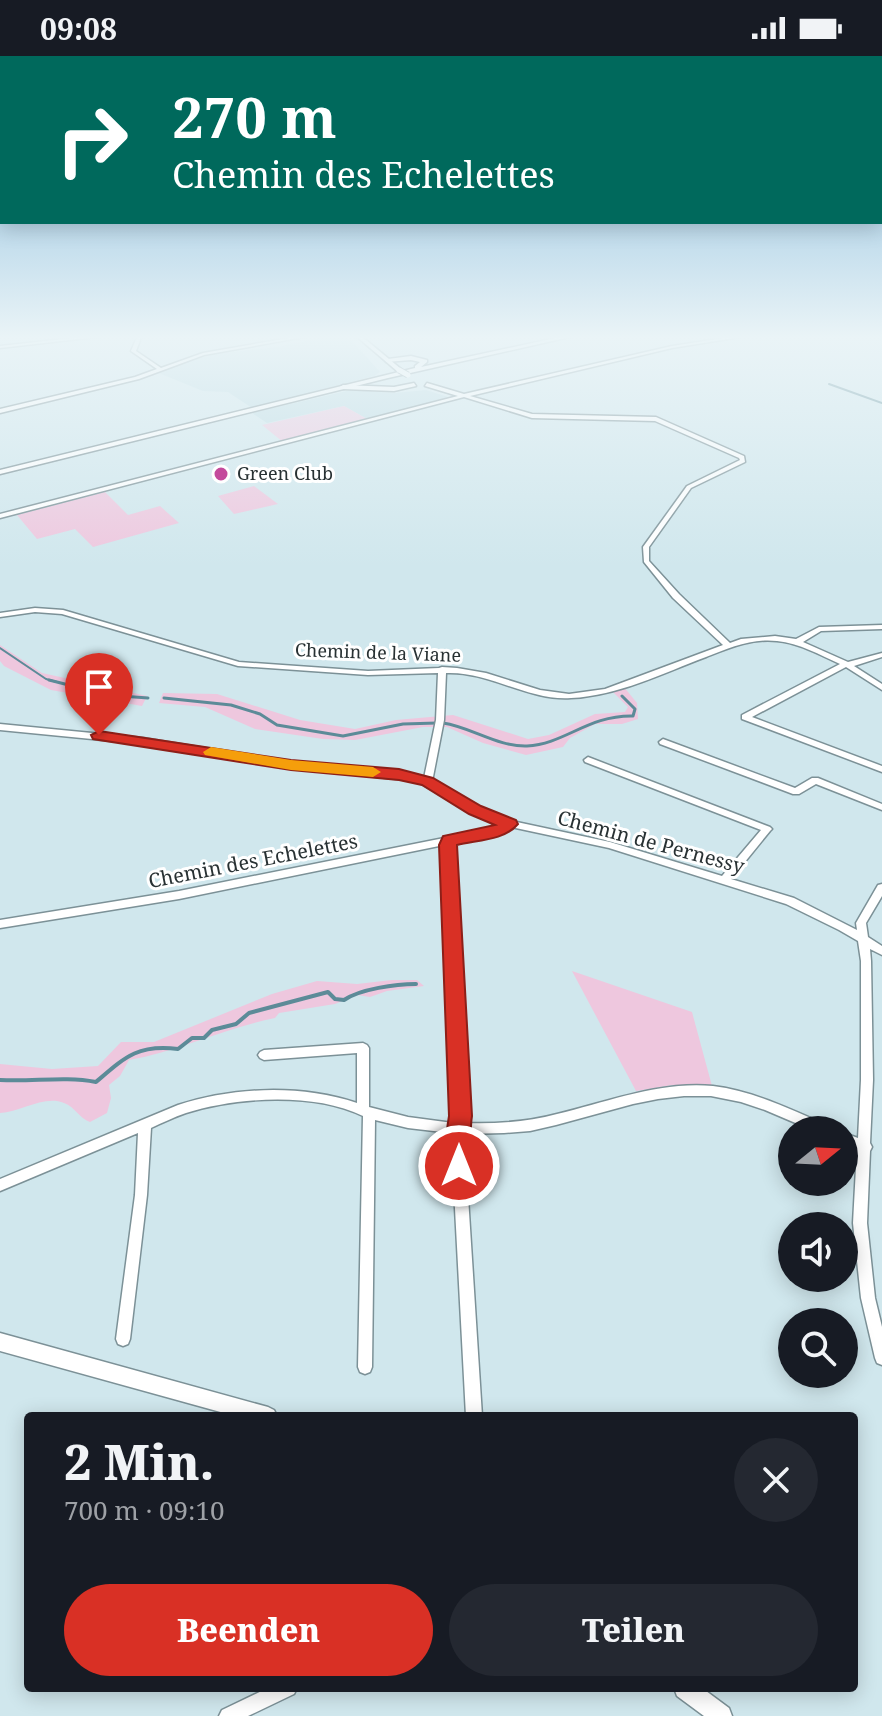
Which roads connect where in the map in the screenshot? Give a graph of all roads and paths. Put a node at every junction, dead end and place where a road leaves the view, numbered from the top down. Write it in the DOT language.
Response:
graph roads {
  1 [pos="240,412"];
  2 [pos="399,412"];
  3 [pos="518,412"];
  4 [pos="0,472"];
  5 [pos="0,516"];
  6 [pos="0,615"];
  7 [pos="882,627"];
  8 [pos="797,642"];
  9 [pos="729,646"];
  10 [pos="882,655"];
  11 [pos="847,665"];
  12 [pos="442,669"];
  13 [pos="882,688"];
  14 [pos="0,727"];
  15 [pos="663,742"];
  16 [pos="588,760"];
  17 [pos="882,769"];
  18 [pos="428,781"];
  19 [pos="882,807"];
  20 [pos="510,824"];
  21 [pos="449,841"];
  22 [pos="725,880"];
  23 [pos="882,888"];
  24 [pos="0,924"];
  25 [pos="863,941"];
  26 [pos="882,951"];
  27 [pos="264,1055"];
  28 [pos="366,1112"];
  29 [pos="791,1116"];
  30 [pos="145,1124"];
  31 [pos="459,1127"];
  32 [pos="858,1144"];
  33 [pos="866,1147"];
  34 [pos="0,1185"];
  35 [pos="123,1339"];
  36 [pos="0,1342"];
  37 [pos="882,1358"];
  38 [pos="365,1367"];
  39 [pos="254,1412"];
  40 [pos="474,1412"];
  41 [pos="279,1692"];
  42 [pos="690,1692"];
  43 [pos="228,1716"];
  44 [pos="721,1716"];
  1 -- 4 [label="main road"];
  2 -- 5 [label="street"];
  3 -- 9 [label="street"];
  6 -- 12 [label="street, Chemin de la Viane"];
  7 -- 8 [label="street"];
  8 -- 9 [label="street, Chemin de la Viane"];
  8 -- 11 [label="street, Chemin de la Viane"];
  9 -- 12 [label="street, Chemin de la Viane"];
  10 -- 11 [label="street"];
  11 -- 13 [label="street, Chemin de la Viane"];
  11 -- 17 [label="street"];
  12 -- 18 [label="street"];
  14 -- 18 [label="street, Chemin de Pernessy"];
  15 -- 19 [label="street"];
  16 -- 22 [label="street"];
  18 -- 20 [label="street, Chemin de Pernessy"];
  20 -- 21 [label="street, Chemin des Echelettes"];
  20 -- 22 [label="street, Chemin de Pernessy"];
  21 -- 24 [label="street, Chemin des Echelettes"];
  21 -- 31 [label="street"];
  22 -- 25 [label="street, Chemin de Pernessy"];
  23 -- 25 [label="street"];
  25 -- 26 [label="street, Chemin de Pernessy"];
  25 -- 33 [label="street"];
  27 -- 28 [label="street"];
  28 -- 30 [label="street"];
  28 -- 31 [label="street"];
  28 -- 38 [label="street"];
  29 -- 31 [label="street"];
  30 -- 34 [label="street"];
  30 -- 35 [label="street"];
  31 -- 40 [label="street"];
  32 -- 33 [label="street"];
  33 -- 37 [label="street"];
  36 -- 39 [label="main road"];
  41 -- 43 [label="street"];
  42 -- 44 [label="main road"];
}
